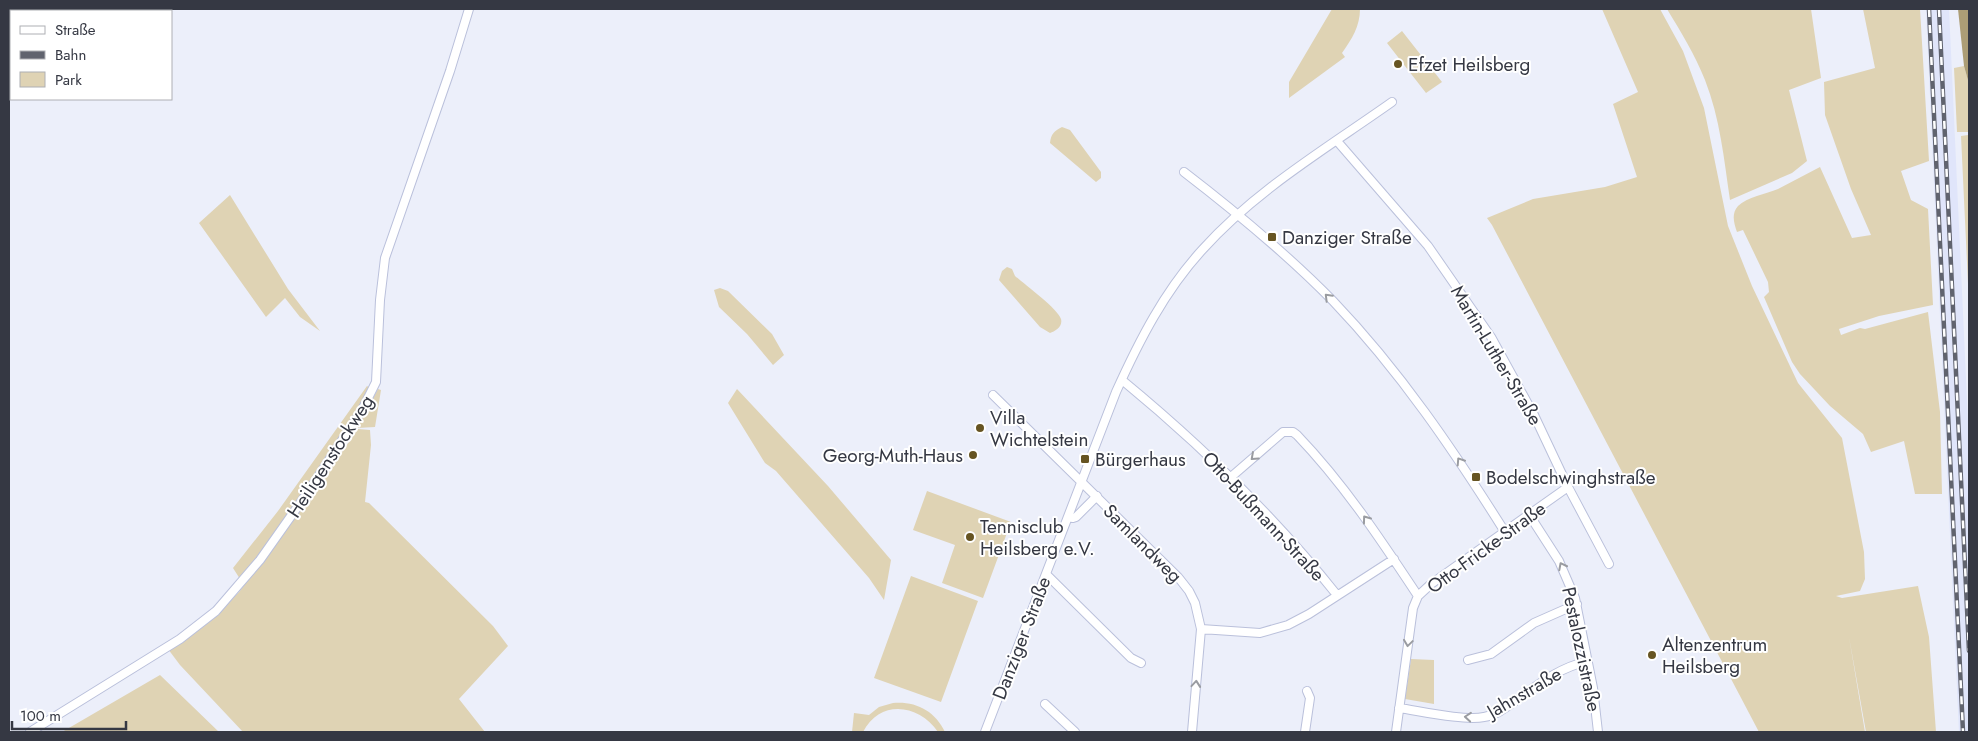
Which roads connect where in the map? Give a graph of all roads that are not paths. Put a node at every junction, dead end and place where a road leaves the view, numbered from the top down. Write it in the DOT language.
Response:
graph roads {
  1 [pos="469,9"];
  2 [pos="1392,102"];
  3 [pos="1337,141"];
  4 [pos="1184,172"];
  5 [pos="1238,214"];
  6 [pos="1122,380"];
  7 [pos="993,395"];
  8 [pos="1231,477"];
  9 [pos="1082,481"];
  10 [pos="1568,487"];
  11 [pos="1097,496"];
  12 [pos="1530,516"];
  13 [pos="1068,517"];
  14 [pos="1505,532"];
  15 [pos="1394,559"];
  16 [pos="1609,564"];
  17 [pos="1046,574"];
  18 [pos="1337,595"];
  19 [pos="1418,596"];
  20 [pos="1577,604"];
  21 [pos="1201,629"];
  22 [pos="1468,660"];
  23 [pos="1588,661"];
  24 [pos="1141,663"];
  25 [pos="1307,691"];
  26 [pos="1045,704"];
  27 [pos="1399,708"];
  28 [pos="30,732"];
  29 [pos="985,732"];
  30 [pos="1075,732"];
  31 [pos="1192,732"];
  32 [pos="1305,732"];
  33 [pos="1396,732"];
  34 [pos="1598,732"];
  1 -- 28 [label="street, Heiligenstockweg"];
  2 -- 3 [label="street, Danziger Straße"];
  3 -- 5 [label="street, Danziger Straße"];
  3 -- 10 [label="street, Martin-Luther-Straße"];
  4 -- 5 [label="street"];
  5 -- 6 [label="street, Danziger Straße"];
  14 -- 5 [label="street, one-way"];
  6 -- 8 [label="street, Otto-Bußmann-Straße"];
  6 -- 9 [label="street, Danziger Straße"];
  7 -- 9 [label="street, Samlandweg"];
  15 -- 8 [label="street, one-way"];
  8 -- 18 [label="street, Otto-Bußmann-Straße"];
  9 -- 11 [label="street, Samlandweg"];
  9 -- 13 [label="street, Danziger Straße"];
  10 -- 12 [label="street, Otto-Fricke-Straße"];
  10 -- 16 [label="street, Martin-Luther-Straße"];
  11 -- 13 [label="street"];
  11 -- 21 [label="street, Samlandweg"];
  12 -- 14 [label="street, Otto-Fricke-Straße"];
  20 -- 12 [label="street, Pestalozzistraße, one-way"];
  13 -- 17 [label="street, Danziger Straße"];
  14 -- 19 [label="street, Otto-Fricke-Straße"];
  15 -- 18 [label="street"];
  15 -- 19 [label="street"];
  17 -- 24 [label="street"];
  17 -- 29 [label="street, Danziger Straße"];
  18 -- 21 [label="street"];
  19 -- 27 [label="street, Otto-Fricke-Straße, one-way"];
  20 -- 22 [label="street"];
  20 -- 23 [label="street, Pestalozzistraße"];
  31 -- 21 [label="street, Samlandweg, one-way"];
  23 -- 27 [label="street, Jahnstraße, one-way"];
  23 -- 34 [label="street, Pestalozzistraße"];
  25 -- 32 [label="street"];
  26 -- 30 [label="street"];
  27 -- 33 [label="street, Otto-Fricke-Straße"];
}
